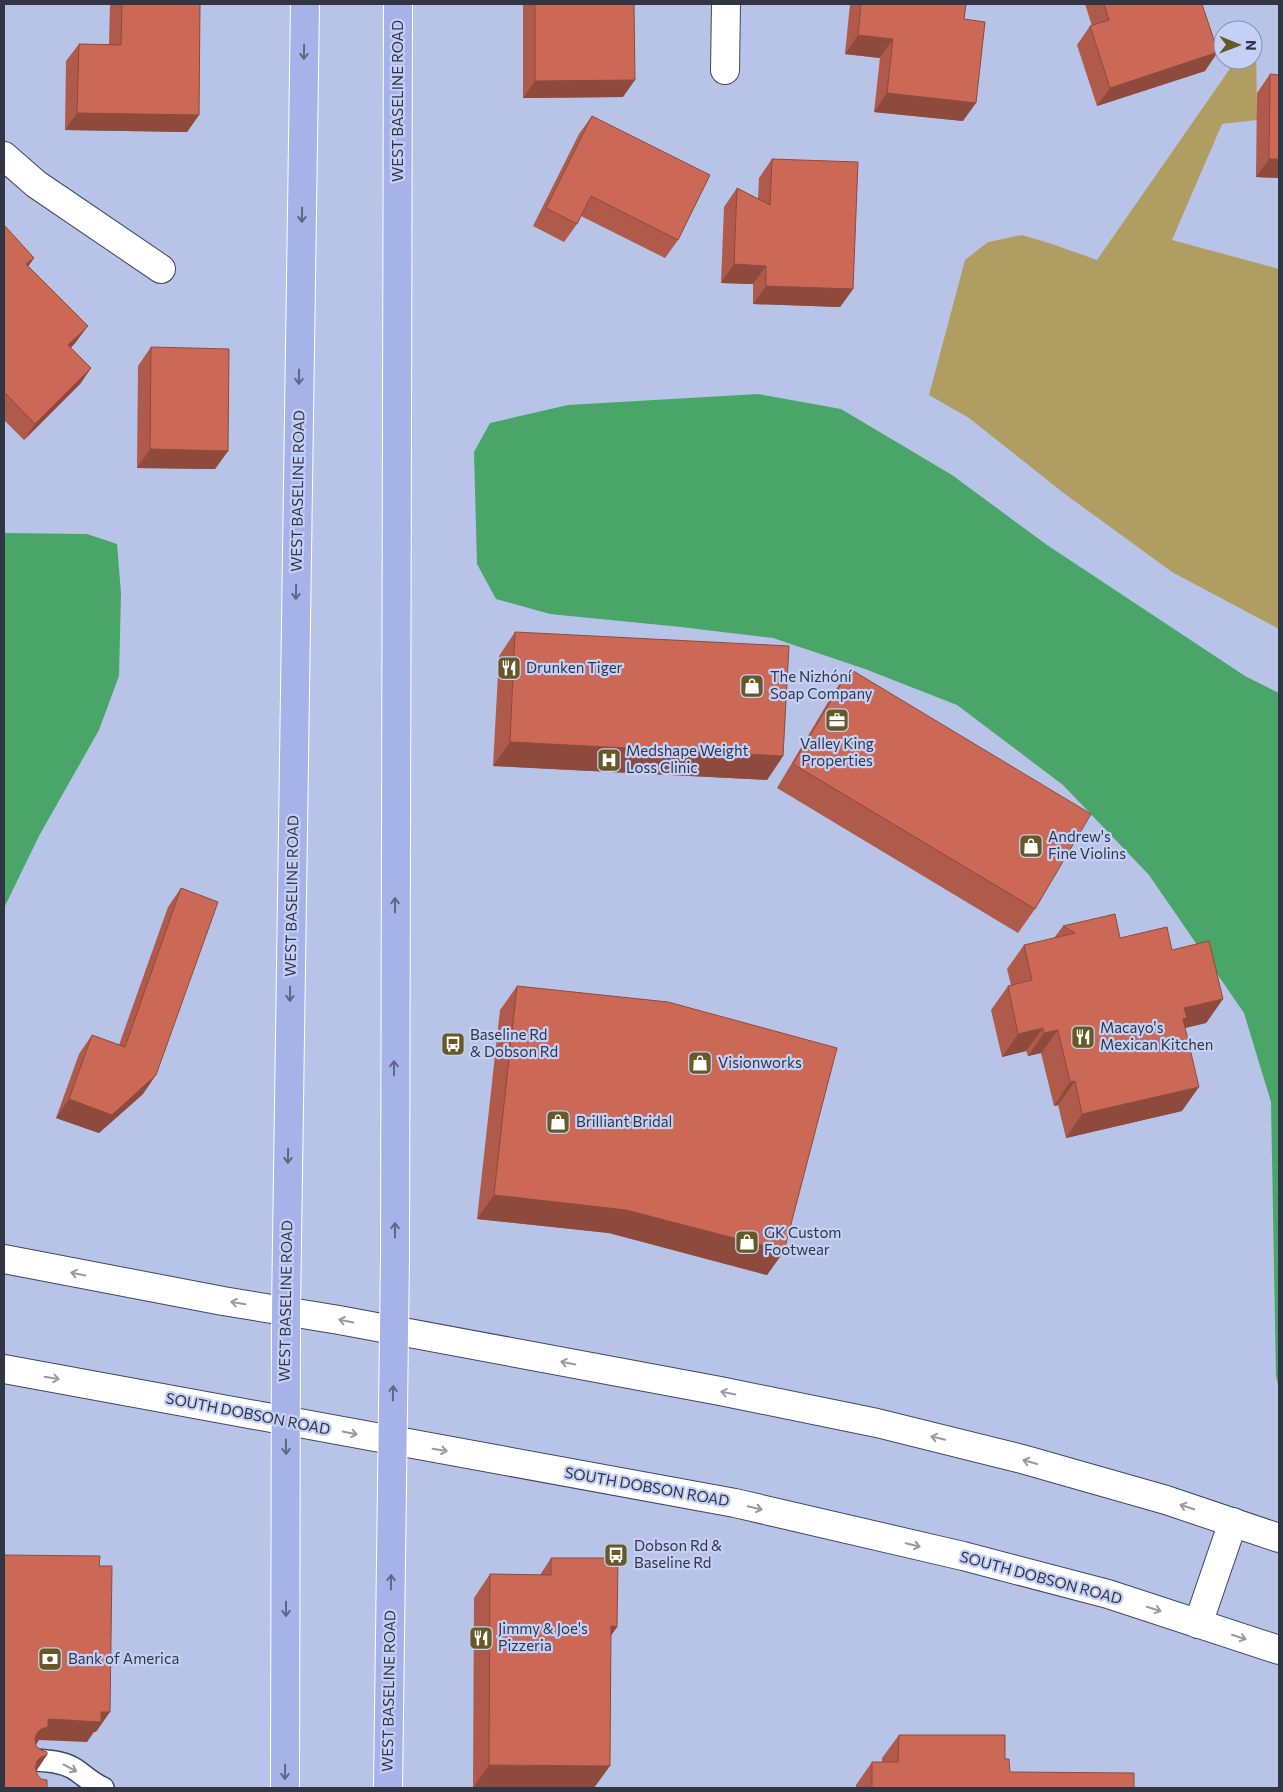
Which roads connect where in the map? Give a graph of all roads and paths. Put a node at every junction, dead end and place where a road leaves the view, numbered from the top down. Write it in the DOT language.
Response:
graph roads {
  1 [pos="305,4"];
  2 [pos="398,4"];
  3 [pos="726,4"];
  4 [pos="725,70"];
  5 [pos="4,156"];
  6 [pos="160,269"];
  7 [pos="4,1259"];
  8 [pos="286,1311"];
  9 [pos="394,1330"];
  10 [pos="4,1369"];
  11 [pos="285,1420"];
  12 [pos="392,1441"];
  13 [pos="1233,1522"];
  14 [pos="1279,1538"];
  15 [pos="1198,1624"];
  16 [pos="1279,1650"];
  17 [pos="33,1760"];
  18 [pos="103,1788"];
  19 [pos="285,1788"];
  20 [pos="388,1788"];
  1 -- 8 [label="main road, WEST BASELINE ROAD, one-way"];
  9 -- 2 [label="main road, WEST BASELINE ROAD, one-way"];
  3 -- 4 [label="main road"];
  5 -- 6 [label="main road"];
  8 -- 7 [label="main road, one-way"];
  9 -- 8 [label="main road, one-way"];
  8 -- 11 [label="main road, WEST BASELINE ROAD"];
  12 -- 9 [label="main road, WEST BASELINE ROAD, one-way"];
  13 -- 9 [label="main road, one-way"];
  10 -- 11 [label="main road, SOUTH DOBSON ROAD, one-way"];
  11 -- 12 [label="main road, SOUTH DOBSON ROAD, one-way"];
  11 -- 19 [label="main road, WEST BASELINE ROAD, one-way"];
  12 -- 15 [label="main road, SOUTH DOBSON ROAD, one-way"];
  20 -- 12 [label="main road, WEST BASELINE ROAD, one-way"];
  13 -- 14 [label="main road"];
  13 -- 15 [label="main road"];
  15 -- 16 [label="main road, SOUTH DOBSON ROAD, one-way"];
  17 -- 18 [label="lane, one-way"];
}
